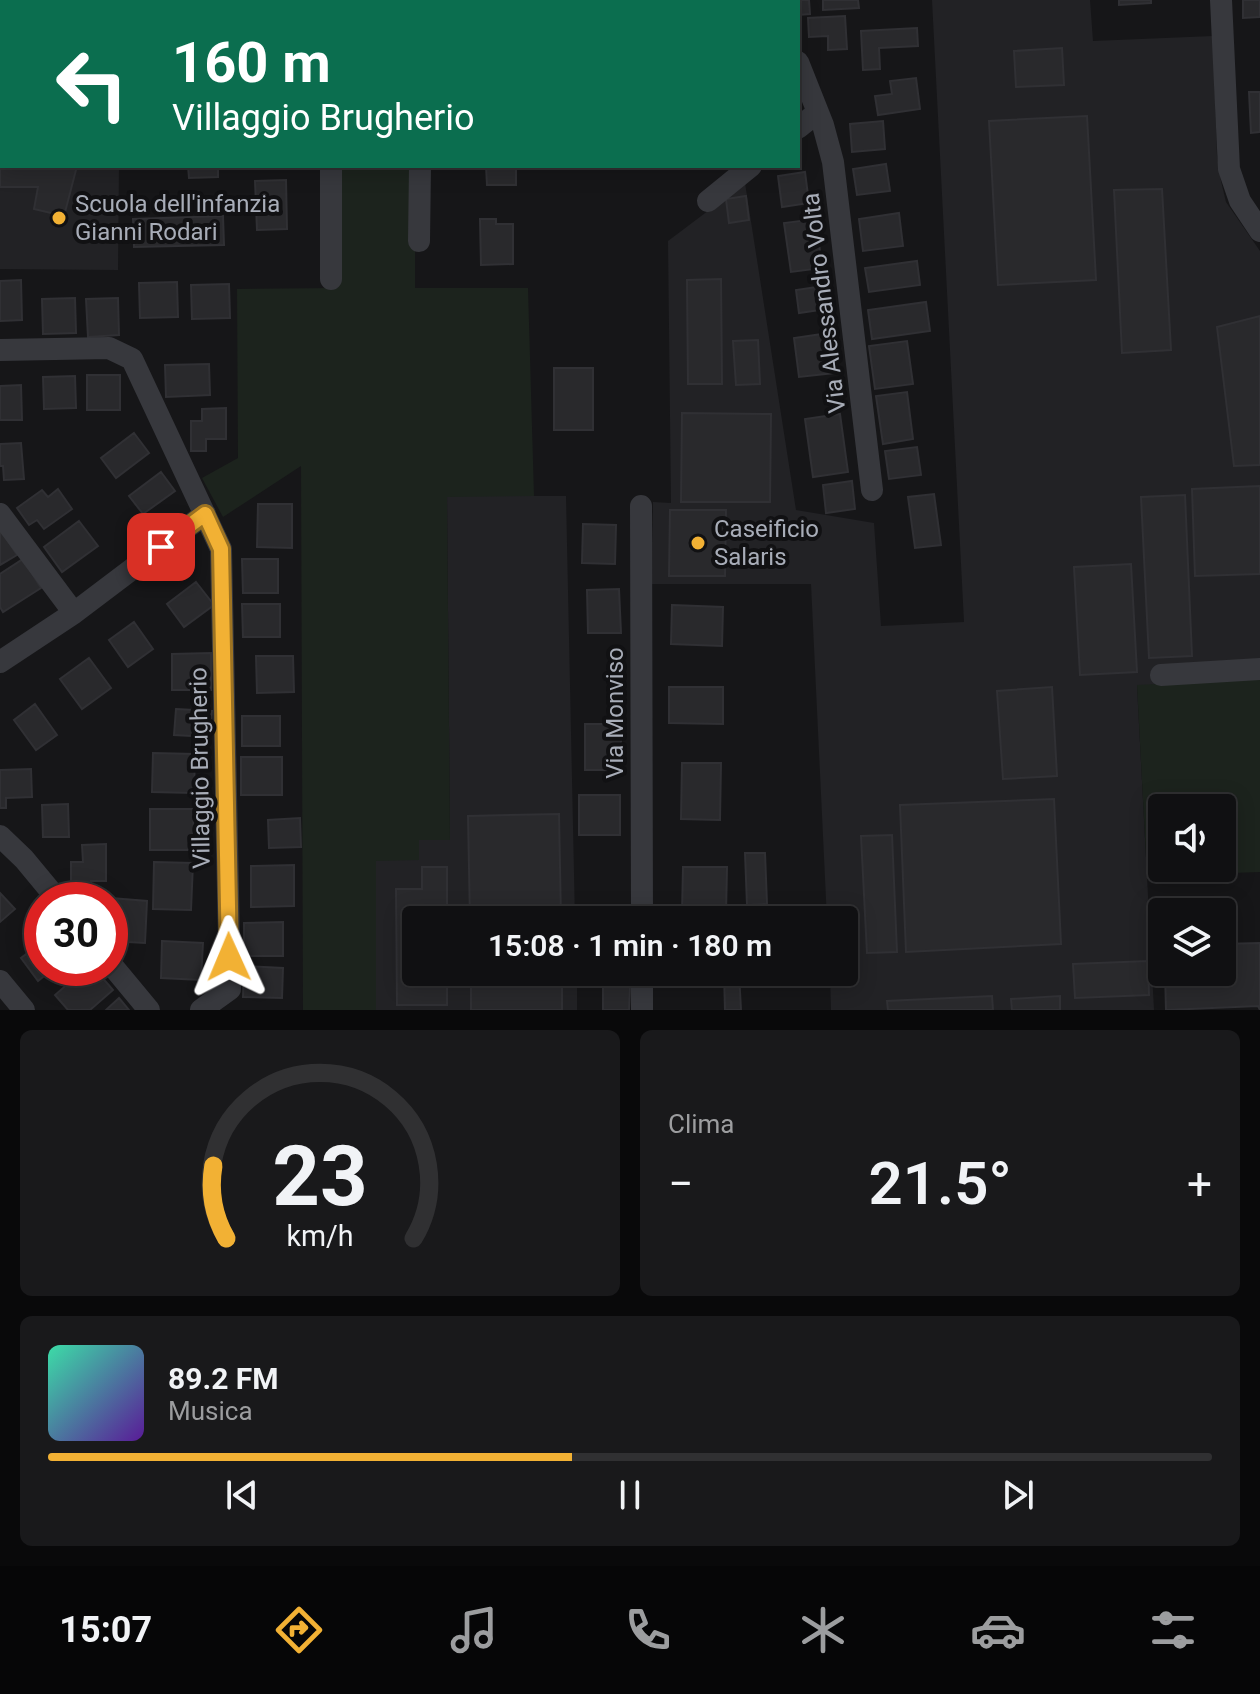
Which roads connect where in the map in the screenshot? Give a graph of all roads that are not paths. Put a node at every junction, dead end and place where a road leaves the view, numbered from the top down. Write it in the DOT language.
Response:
graph roads {
  1 [pos="1221,0"];
  2 [pos="800,67"];
  3 [pos="818,112"];
  4 [pos="800,126"];
  5 [pos="331,168"];
  6 [pos="420,168"];
  7 [pos="749,168"];
  8 [pos="708,201"];
  9 [pos="1260,231"];
  10 [pos="419,241"];
  11 [pos="331,279"];
  12 [pos="0,350"];
  13 [pos="872,490"];
  14 [pos="641,506"];
  15 [pos="0,514"];
  16 [pos="205,514"];
  17 [pos="74,613"];
  18 [pos="0,662"];
  19 [pos="1260,669"];
  20 [pos="1161,675"];
  21 [pos="0,836"];
  22 [pos="43,882"];
  23 [pos="642,906"];
  24 [pos="0,981"];
  25 [pos="128,985"];
  26 [pos="642,986"];
  27 [pos="24,1010"];
  28 [pos="149,1010"];
  29 [pos="201,1010"];
  30 [pos="642,1010"];
  1 -- 9 [label="street"];
  2 -- 3 [label="street, Via Alessandro Volta"];
  3 -- 4 [label="street"];
  3 -- 13 [label="street, Via Alessandro Volta"];
  5 -- 11 [label="street"];
  6 -- 10 [label="street"];
  7 -- 8 [label="street"];
  12 -- 16 [label="street, Villaggio Brugherio"];
  14 -- 23 [label="street, Via Monviso"];
  15 -- 17 [label="street"];
  16 -- 17 [label="street"];
  16 -- 29 [label="street, Villaggio Brugherio"];
  17 -- 18 [label="street"];
  19 -- 20 [label="street"];
  21 -- 22 [label="street"];
  24 -- 27 [label="street"];
  25 -- 28 [label="street"];
  26 -- 30 [label="street"];
}
